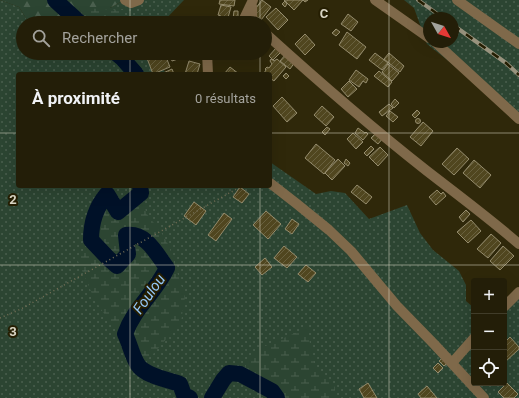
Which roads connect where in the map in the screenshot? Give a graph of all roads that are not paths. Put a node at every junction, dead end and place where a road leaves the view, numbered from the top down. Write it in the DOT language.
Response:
graph roads {
  1 [pos="125,0"];
  2 [pos="139,0"];
  3 [pos="253,0"];
  4 [pos="375,0"];
  5 [pos="457,0"];
  6 [pos="245,16"];
  7 [pos="252,16"];
  8 [pos="423,34"];
  9 [pos="272,39"];
  10 [pos="519,44"];
  11 [pos="442,48"];
  12 [pos="207,60"];
  13 [pos="208,72"];
  14 [pos="519,119"];
  15 [pos="272,185"];
  16 [pos="519,244"];
  17 [pos="519,292"];
  18 [pos="507,304"];
  19 [pos="471,341"];
  20 [pos="452,363"];
  21 [pos="484,398"];
  1 -- 2 [label="street"];
  3 -- 6 [label="street"];
  3 -- 7 [label="street"];
  4 -- 8 [label="street"];
  5 -- 10 [label="street"];
  9 -- 16 [label="street"];
  11 -- 14 [label="street"];
  12 -- 13 [label="street"];
  15 -- 20 [label="street"];
  17 -- 18 [label="street"];
  19 -- 20 [label="street"];
  20 -- 21 [label="street"];
}
